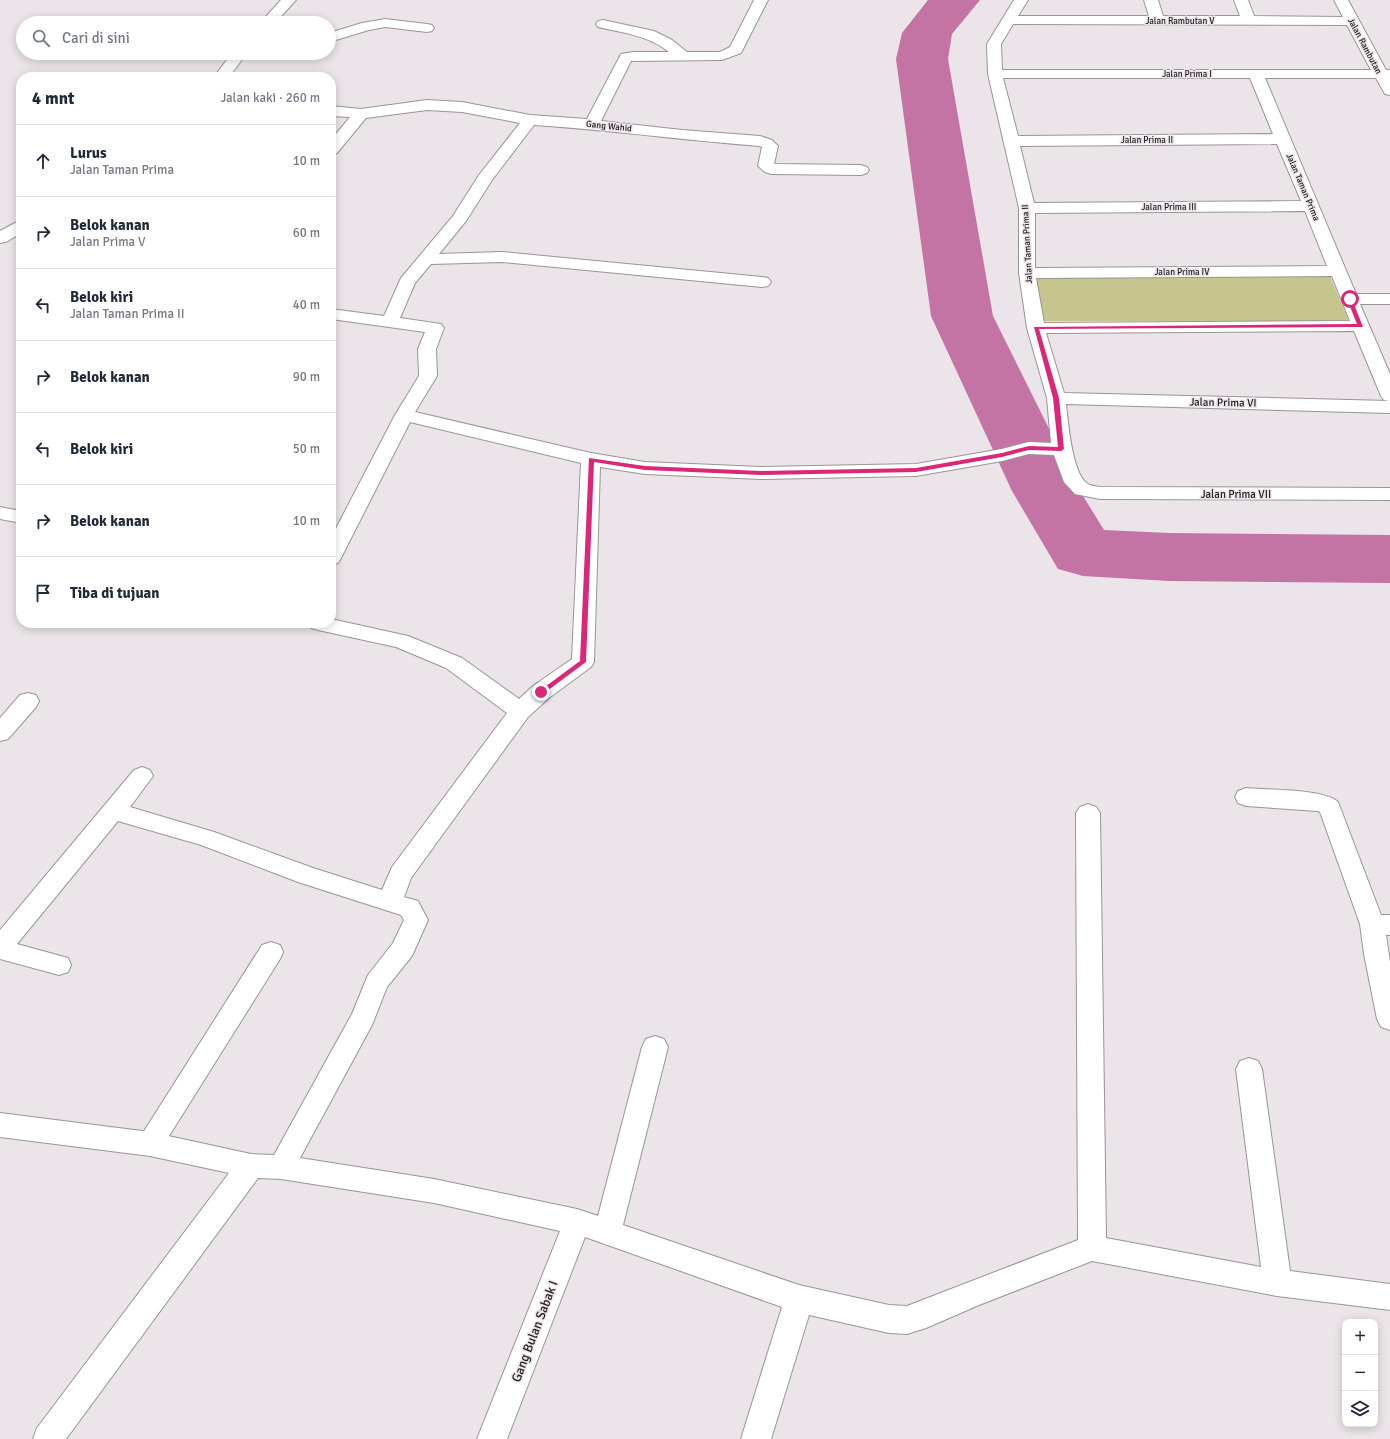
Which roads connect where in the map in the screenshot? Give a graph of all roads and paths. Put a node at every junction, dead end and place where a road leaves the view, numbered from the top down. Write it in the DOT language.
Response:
graph roads {
  1 [pos="289,0"];
  2 [pos="761,0"];
  3 [pos="1021,0"];
  4 [pos="1151,0"];
  5 [pos="1241,0"];
  6 [pos="1341,0"];
  7 [pos="274,16"];
  8 [pos="1009,20"];
  9 [pos="1157,21"];
  10 [pos="1249,21"];
  11 [pos="1352,21"];
  12 [pos="603,24"];
  13 [pos="427,28"];
  14 [pos="336,36"];
  15 [pos="683,56"];
  16 [pos="234,60"];
  17 [pos="225,72"];
  18 [pos="994,74"];
  19 [pos="1256,74"];
  20 [pos="1385,74"];
  21 [pos="1390,91"];
  22 [pos="336,112"];
  23 [pos="361,114"];
  24 [pos="530,120"];
  25 [pos="592,124"];
  26 [pos="1283,139"];
  27 [pos="1011,141"];
  28 [pos="336,144"];
  29 [pos="861,170"];
  30 [pos="1311,206"];
  31 [pos="1027,208"];
  32 [pos="16,229"];
  33 [pos="0,238"];
  34 [pos="16,243"];
  35 [pos="426,259"];
  36 [pos="1338,271"];
  37 [pos="1027,273"];
  38 [pos="762,282"];
  39 [pos="1350,299"];
  40 [pos="1390,299"];
  41 [pos="336,315"];
  42 [pos="390,322"];
  43 [pos="1361,326"];
  44 [pos="1036,328"];
  45 [pos="1390,396"];
  46 [pos="1056,398"];
  47 [pos="1390,407"];
  48 [pos="404,415"];
  49 [pos="1061,449"];
  50 [pos="591,459"];
  51 [pos="1082,490"];
  52 [pos="1390,494"];
  53 [pos="0,513"];
  54 [pos="16,516"];
  55 [pos="336,548"];
  56 [pos="336,627"];
  57 [pos="28,701"];
  58 [pos="520,711"];
  59 [pos="0,733"];
  60 [pos="142,776"];
  61 [pos="1246,797"];
  62 [pos="113,811"];
  63 [pos="1088,813"];
  64 [pos="390,902"];
  65 [pos="1381,924"];
  66 [pos="0,948"];
  67 [pos="271,952"];
  68 [pos="59,965"];
  69 [pos="1390,1019"];
  70 [pos="655,1047"];
  71 [pos="1249,1069"];
  72 [pos="0,1125"];
  73 [pos="150,1144"];
  74 [pos="251,1166"];
  75 [pos="282,1167"];
  76 [pos="577,1222"];
  77 [pos="607,1233"];
  78 [pos="1092,1248"];
  79 [pos="1278,1283"];
  80 [pos="1390,1297"];
  81 [pos="799,1299"];
  82 [pos="48,1439"];
  83 [pos="492,1439"];
  84 [pos="756,1439"];
  1 -- 7 [label="street"];
  2 -- 15 [label="street"];
  3 -- 8 [label="street, Jalan Taman Prima II"];
  4 -- 9 [label="street"];
  5 -- 10 [label="street"];
  6 -- 11 [label="street, Jalan Rambutan"];
  8 -- 9 [label="street, Jalan Rambutan V"];
  8 -- 18 [label="street, Jalan Taman Prima II"];
  9 -- 10 [label="street, Jalan Rambutan V"];
  10 -- 11 [label="street, Jalan Rambutan V"];
  11 -- 20 [label="street, Jalan Rambutan"];
  12 -- 15 [label="street"];
  13 -- 14 [label="street"];
  15 -- 25 [label="street"];
  16 -- 17 [label="street"];
  18 -- 19 [label="street, Jalan Prima I"];
  18 -- 27 [label="street, Jalan Taman Prima II"];
  19 -- 20 [label="street, Jalan Prima I"];
  19 -- 26 [label="street, Jalan Taman Prima"];
  20 -- 21 [label="street, Jalan Rambutan"];
  22 -- 23 [label="street, Gang Wahid"];
  23 -- 24 [label="street, Gang Wahid"];
  23 -- 28 [label="street"];
  24 -- 25 [label="street, Gang Wahid"];
  24 -- 35 [label="street"];
  25 -- 29 [label="street, Gang Wahid"];
  26 -- 27 [label="street, Jalan Prima II"];
  26 -- 30 [label="street, Jalan Taman Prima"];
  27 -- 31 [label="street, Jalan Taman Prima II"];
  30 -- 31 [label="street, Jalan Prima III"];
  30 -- 36 [label="street, Jalan Taman Prima"];
  31 -- 37 [label="street, Jalan Taman Prima II"];
  32 -- 33 [label="street"];
  33 -- 34 [label="street"];
  35 -- 38 [label="street"];
  35 -- 42 [label="street"];
  36 -- 37 [label="street, Jalan Prima IV"];
  36 -- 39 [label="street, Jalan Taman Prima"];
  37 -- 44 [label="street, Jalan Taman Prima II"];
  39 -- 40 [label="street"];
  39 -- 43 [label="street, Jalan Taman Prima"];
  41 -- 42 [label="street"];
  42 -- 48 [label="street"];
  43 -- 44 [label="street"];
  43 -- 45 [label="street, Jalan Taman Prima"];
  44 -- 46 [label="street, Jalan Taman Prima II"];
  46 -- 47 [label="street, Jalan Prima VI"];
  46 -- 49 [label="street, Jalan Taman Prima II"];
  48 -- 50 [label="street"];
  48 -- 55 [label="street"];
  49 -- 50 [label="street"];
  49 -- 51 [label="street, Jalan Taman Prima II"];
  50 -- 58 [label="street"];
  51 -- 52 [label="street, Jalan Prima VII"];
  53 -- 54 [label="street"];
  56 -- 58 [label="street"];
  57 -- 59 [label="street"];
  58 -- 64 [label="street"];
  60 -- 62 [label="street"];
  61 -- 65 [label="street"];
  62 -- 64 [label="street"];
  62 -- 66 [label="street"];
  63 -- 78 [label="street"];
  64 -- 75 [label="street"];
  65 -- 69 [label="street"];
  66 -- 68 [label="street"];
  67 -- 73 [label="street"];
  70 -- 77 [label="street"];
  71 -- 79 [label="street"];
  72 -- 73 [label="street"];
  73 -- 74 [label="street"];
  74 -- 75 [label="street"];
  74 -- 82 [label="street"];
  75 -- 76 [label="street"];
  76 -- 77 [label="street"];
  76 -- 83 [label="street, Gang Bulan Sabak I"];
  77 -- 81 [label="street"];
  78 -- 79 [label="street"];
  78 -- 81 [label="street"];
  79 -- 80 [label="street"];
  81 -- 84 [label="street"];
}
